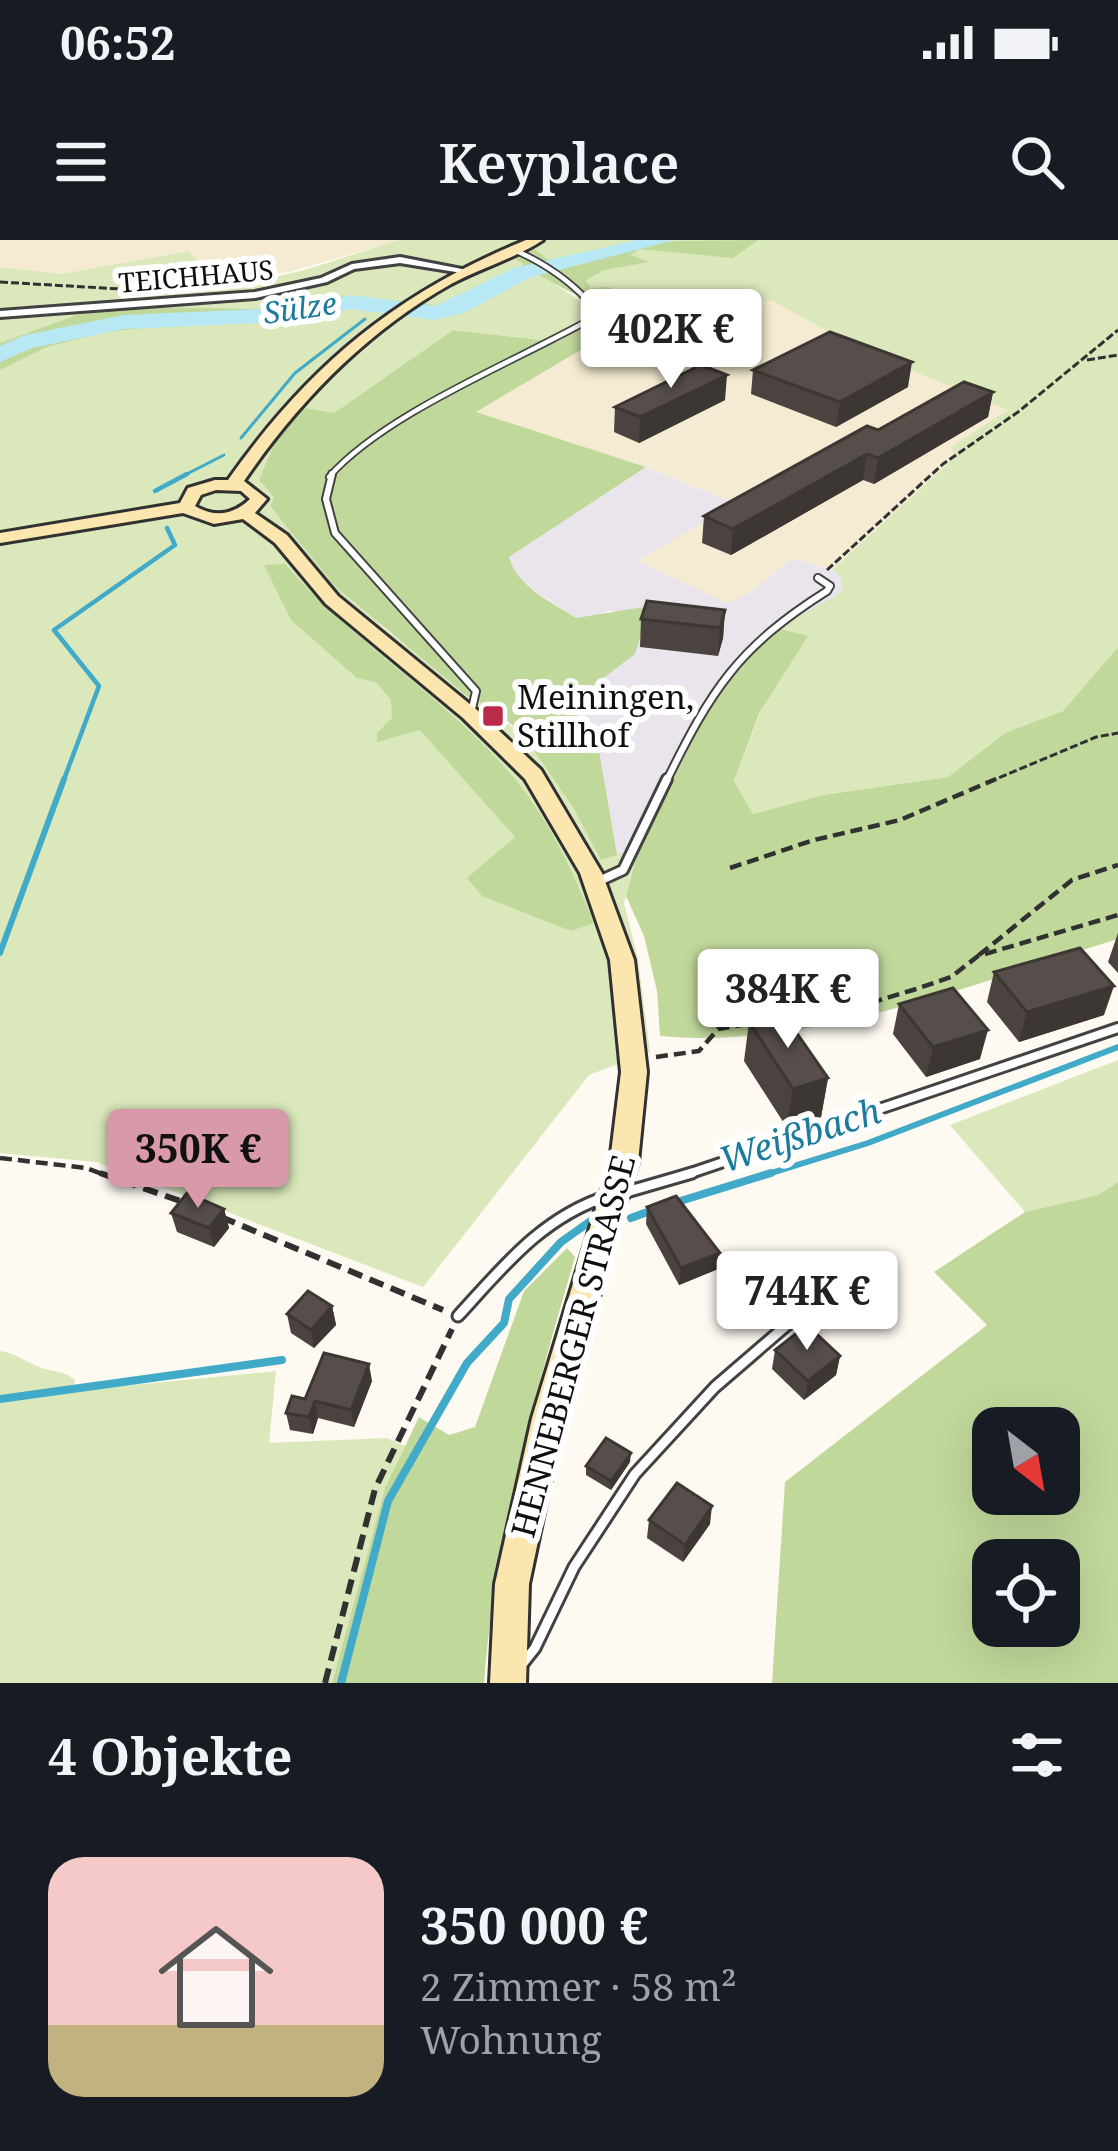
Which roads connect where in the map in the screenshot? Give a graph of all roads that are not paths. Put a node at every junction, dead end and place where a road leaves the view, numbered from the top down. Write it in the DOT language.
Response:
graph roads {
  1 [pos="537,240"];
  2 [pos="512,249"];
  3 [pos="352,267"];
  4 [pos="462,270"];
  5 [pos="308,274"];
  6 [pos="0,314"];
  7 [pos="234,484"];
  8 [pos="186,507"];
  9 [pos="245,513"];
  10 [pos="0,538"];
  11 [pos="818,578"];
  12 [pos="470,714"];
  13 [pos="595,882"];
  14 [pos="1118,1028"];
  15 [pos="618,1194"];
  16 [pos="458,1316"];
  17 [pos="795,1318"];
  18 [pos="508,1683"];
  1 -- 2 [label="main road"];
  2 -- 4 [label="main road"];
  2 -- 12 [label="lane"];
  3 -- 4 [label="street, TEICHHAUS"];
  3 -- 5 [label="street"];
  3 -- 6 [label="street, TEICHHAUS"];
  4 -- 7 [label="main road"];
  7 -- 8 [label="main road"];
  7 -- 9 [label="main road"];
  8 -- 9 [label="main road"];
  8 -- 10 [label="main road"];
  9 -- 12 [label="main road, HENNEBERGER STRASSE"];
  11 -- 13 [label="lane"];
  12 -- 13 [label="main road, HENNEBERGER STRASSE"];
  13 -- 15 [label="main road, HENNEBERGER STRASSE"];
  14 -- 15 [label="lane"];
  15 -- 16 [label="lane"];
  15 -- 18 [label="main road, HENNEBERGER STRASSE"];
  17 -- 18 [label="lane"];
}
